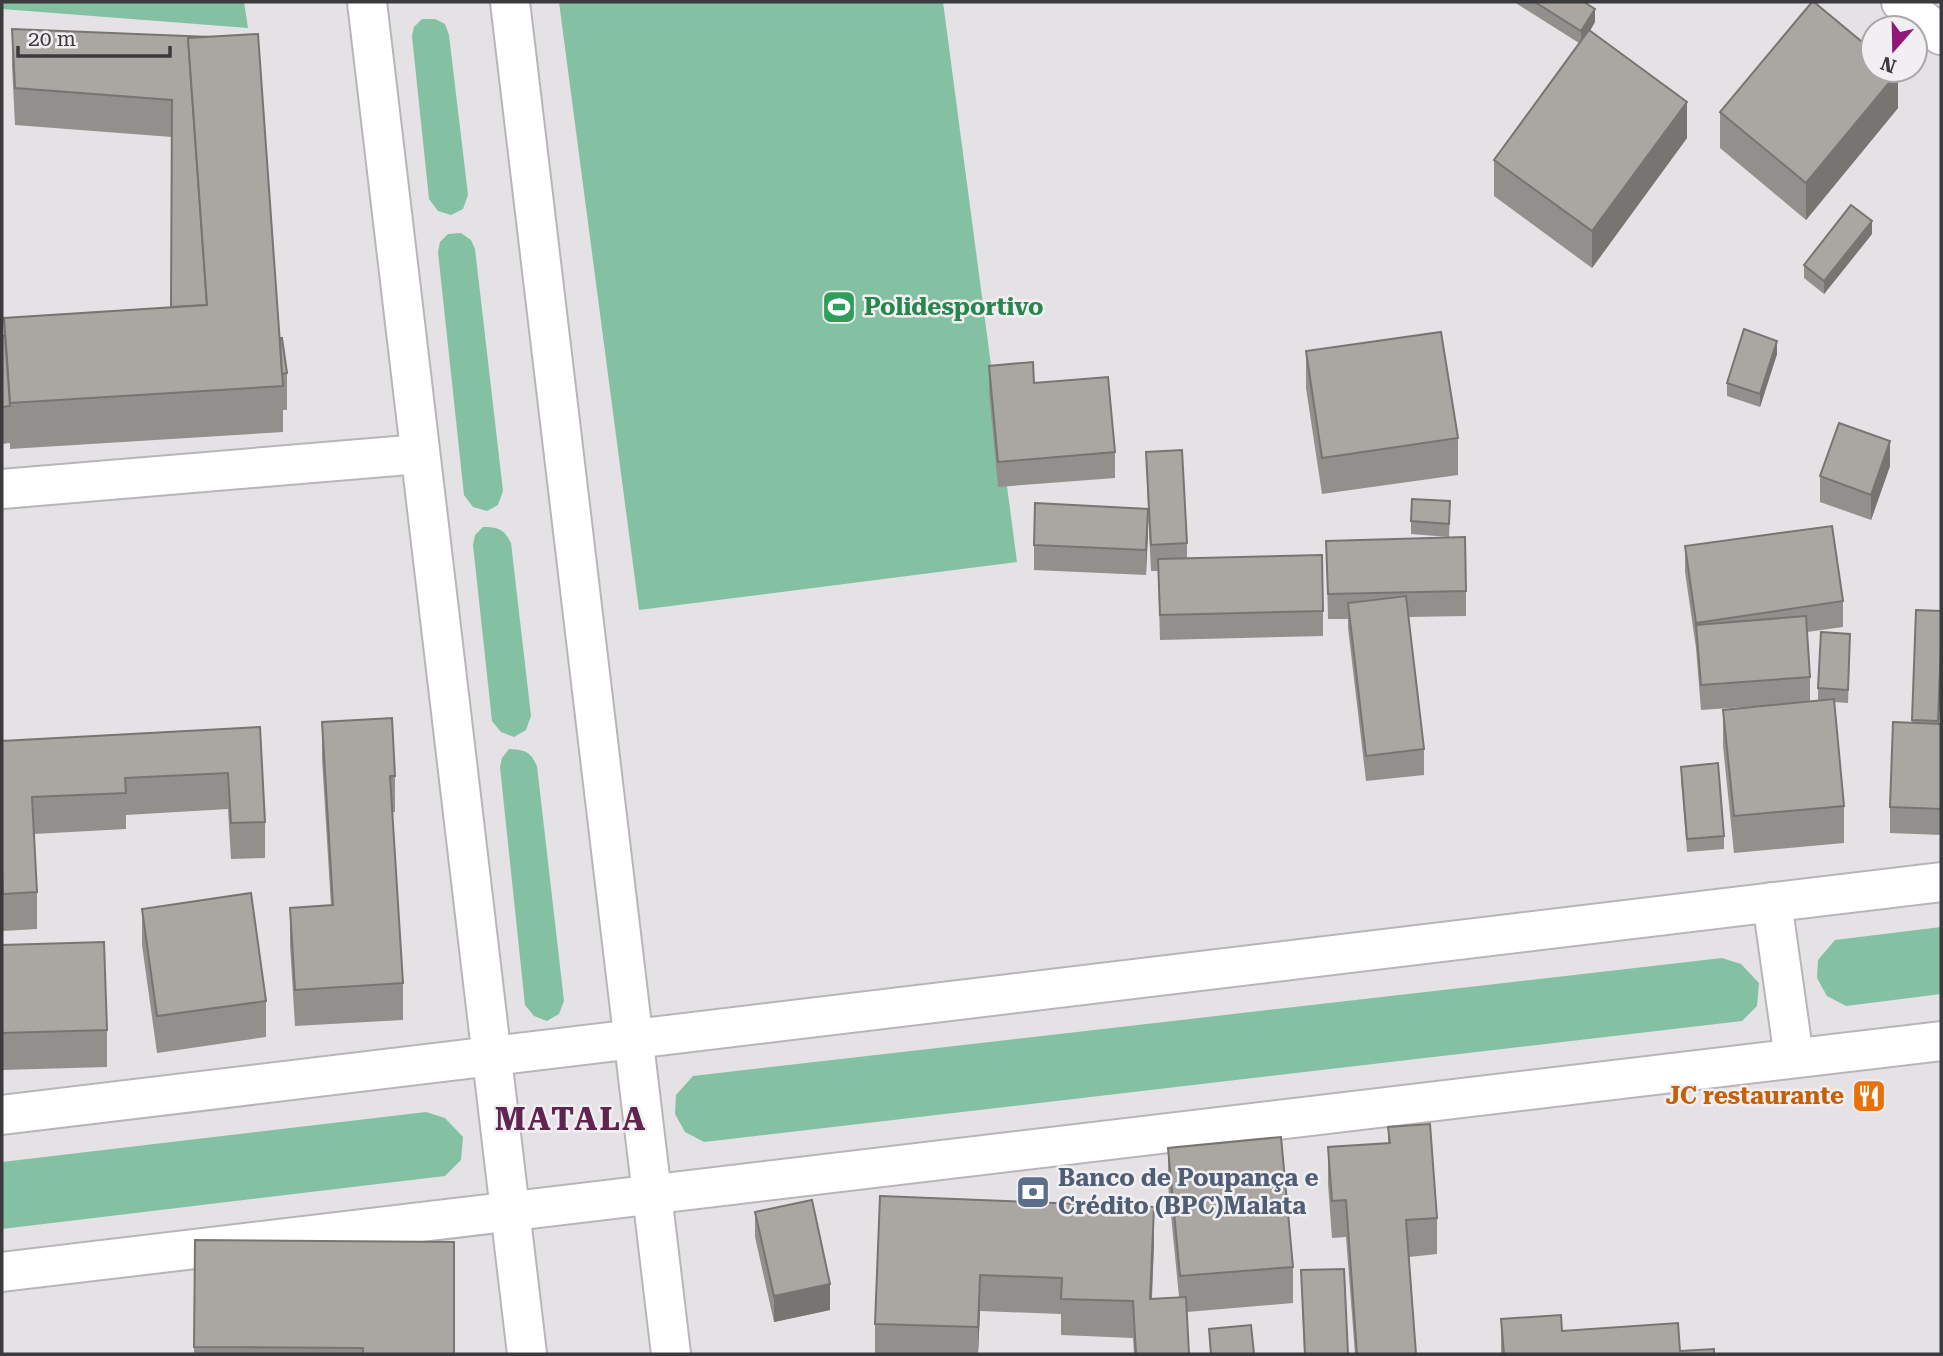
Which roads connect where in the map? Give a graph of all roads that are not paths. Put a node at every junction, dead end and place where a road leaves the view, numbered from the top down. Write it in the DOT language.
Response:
graph roads {
  1 [pos="367,2"];
  2 [pos="510,2"];
  3 [pos="1901,2"];
  4 [pos="1941,34"];
  5 [pos="420,454"];
  6 [pos="2,488"];
  7 [pos="1941,882"];
  8 [pos="1772,902"];
  9 [pos="634,1039"];
  10 [pos="1941,1041"];
  11 [pos="491,1056"];
  12 [pos="1794,1058"];
  13 [pos="2,1115"];
  14 [pos="652,1194"];
  15 [pos="509,1211"];
  16 [pos="2,1272"];
  17 [pos="527,1354"];
  18 [pos="671,1354"];
  1 -- 5 [label="street"];
  2 -- 9 [label="street"];
  3 -- 4 [label="street"];
  5 -- 6 [label="street"];
  5 -- 11 [label="street"];
  7 -- 8 [label="street"];
  8 -- 9 [label="street"];
  8 -- 12 [label="street"];
  9 -- 11 [label="street"];
  9 -- 14 [label="street"];
  10 -- 12 [label="street"];
  11 -- 13 [label="street"];
  11 -- 15 [label="street"];
  12 -- 14 [label="street"];
  14 -- 15 [label="street"];
  14 -- 18 [label="street"];
  15 -- 16 [label="street"];
  15 -- 17 [label="street"];
}
